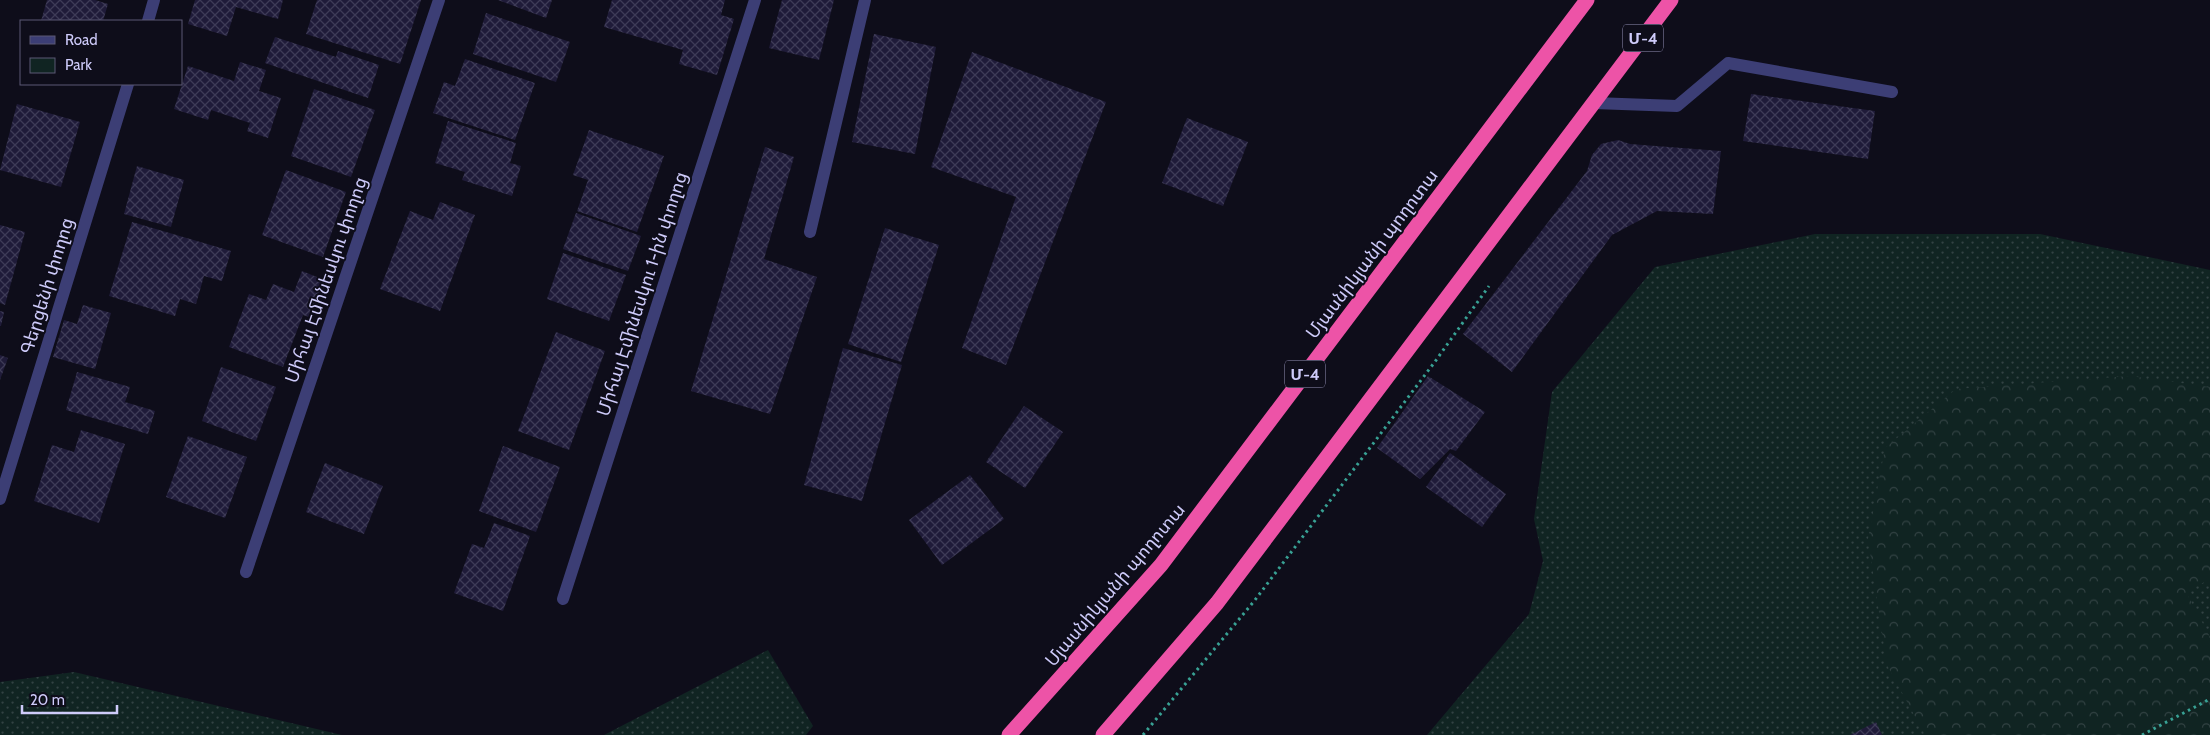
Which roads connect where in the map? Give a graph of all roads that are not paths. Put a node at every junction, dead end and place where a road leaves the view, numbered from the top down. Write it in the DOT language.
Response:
graph roads {
  1 [pos="154,0"];
  2 [pos="439,0"];
  3 [pos="755,0"];
  4 [pos="865,0"];
  5 [pos="1587,0"];
  6 [pos="1672,0"];
  7 [pos="148,20"];
  8 [pos="128,85"];
  9 [pos="1892,92"];
  10 [pos="1594,103"];
  11 [pos="810,232"];
  12 [pos="0,499"];
  13 [pos="246,572"];
  14 [pos="562,599"];
  15 [pos="1010,735"];
  16 [pos="1103,735"];
  1 -- 7 [label="street"];
  2 -- 13 [label="street, Միհայ Էմինեսկու փողոց"];
  3 -- 14 [label="street, Միհայ Էմինեսկու 1-ին փողոց"];
  4 -- 11 [label="street"];
  5 -- 15 [label="highway, Մյասնիկյանի պողոտա / Մ-4"];
  6 -- 10 [label="highway, Մ-4"];
  8 -- 12 [label="street, Գերցենի փողոց"];
  9 -- 10 [label="street"];
  10 -- 16 [label="highway, Մ-4"];
}
